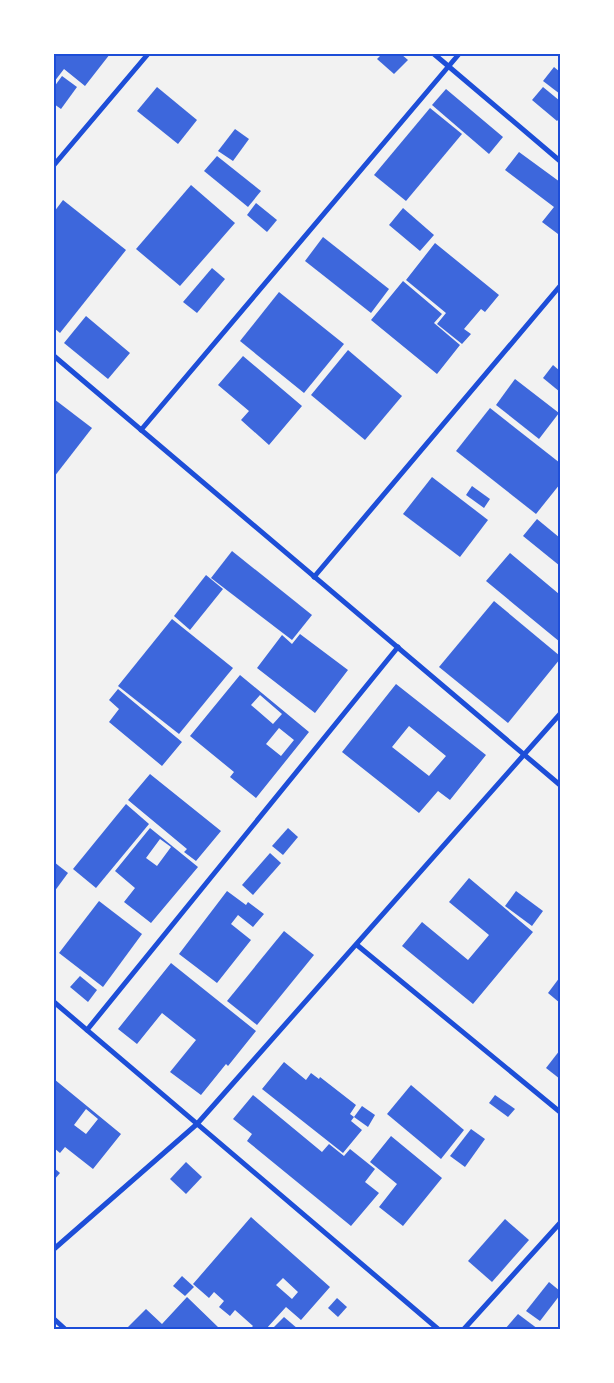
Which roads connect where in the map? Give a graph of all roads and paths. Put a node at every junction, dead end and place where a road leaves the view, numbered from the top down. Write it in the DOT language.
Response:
graph roads {
  1 [pos="148,54"];
  2 [pos="434,54"];
  3 [pos="459,54"];
  4 [pos="449,66"];
  5 [pos="560,161"];
  6 [pos="54,165"];
  7 [pos="560,286"];
  8 [pos="54,356"];
  9 [pos="141,430"];
  10 [pos="314,576"];
  11 [pos="398,647"];
  12 [pos="560,714"];
  13 [pos="526,755"];
  14 [pos="560,784"];
  15 [pos="357,945"];
  16 [pos="54,1002"];
  17 [pos="87,1030"];
  18 [pos="560,1112"];
  19 [pos="197,1124"];
  20 [pos="560,1222"];
  21 [pos="54,1249"];
  22 [pos="54,1319"];
  23 [pos="65,1329"];
  24 [pos="438,1329"];
  25 [pos="464,1329"];
  1 -- 6 [label="street"];
  2 -- 4 [label="street"];
  3 -- 4 [label="street"];
  4 -- 5 [label="street"];
  4 -- 9 [label="street"];
  7 -- 10 [label="street"];
  8 -- 9 [label="street"];
  9 -- 10 [label="street"];
  10 -- 11 [label="street"];
  11 -- 13 [label="street"];
  11 -- 17 [label="street"];
  12 -- 13 [label="street"];
  13 -- 14 [label="street"];
  13 -- 15 [label="street"];
  15 -- 18 [label="street"];
  15 -- 19 [label="street"];
  16 -- 17 [label="street"];
  17 -- 19 [label="street"];
  19 -- 21 [label="street"];
  19 -- 24 [label="street"];
  20 -- 25 [label="street"];
  22 -- 23 [label="street"];
}
